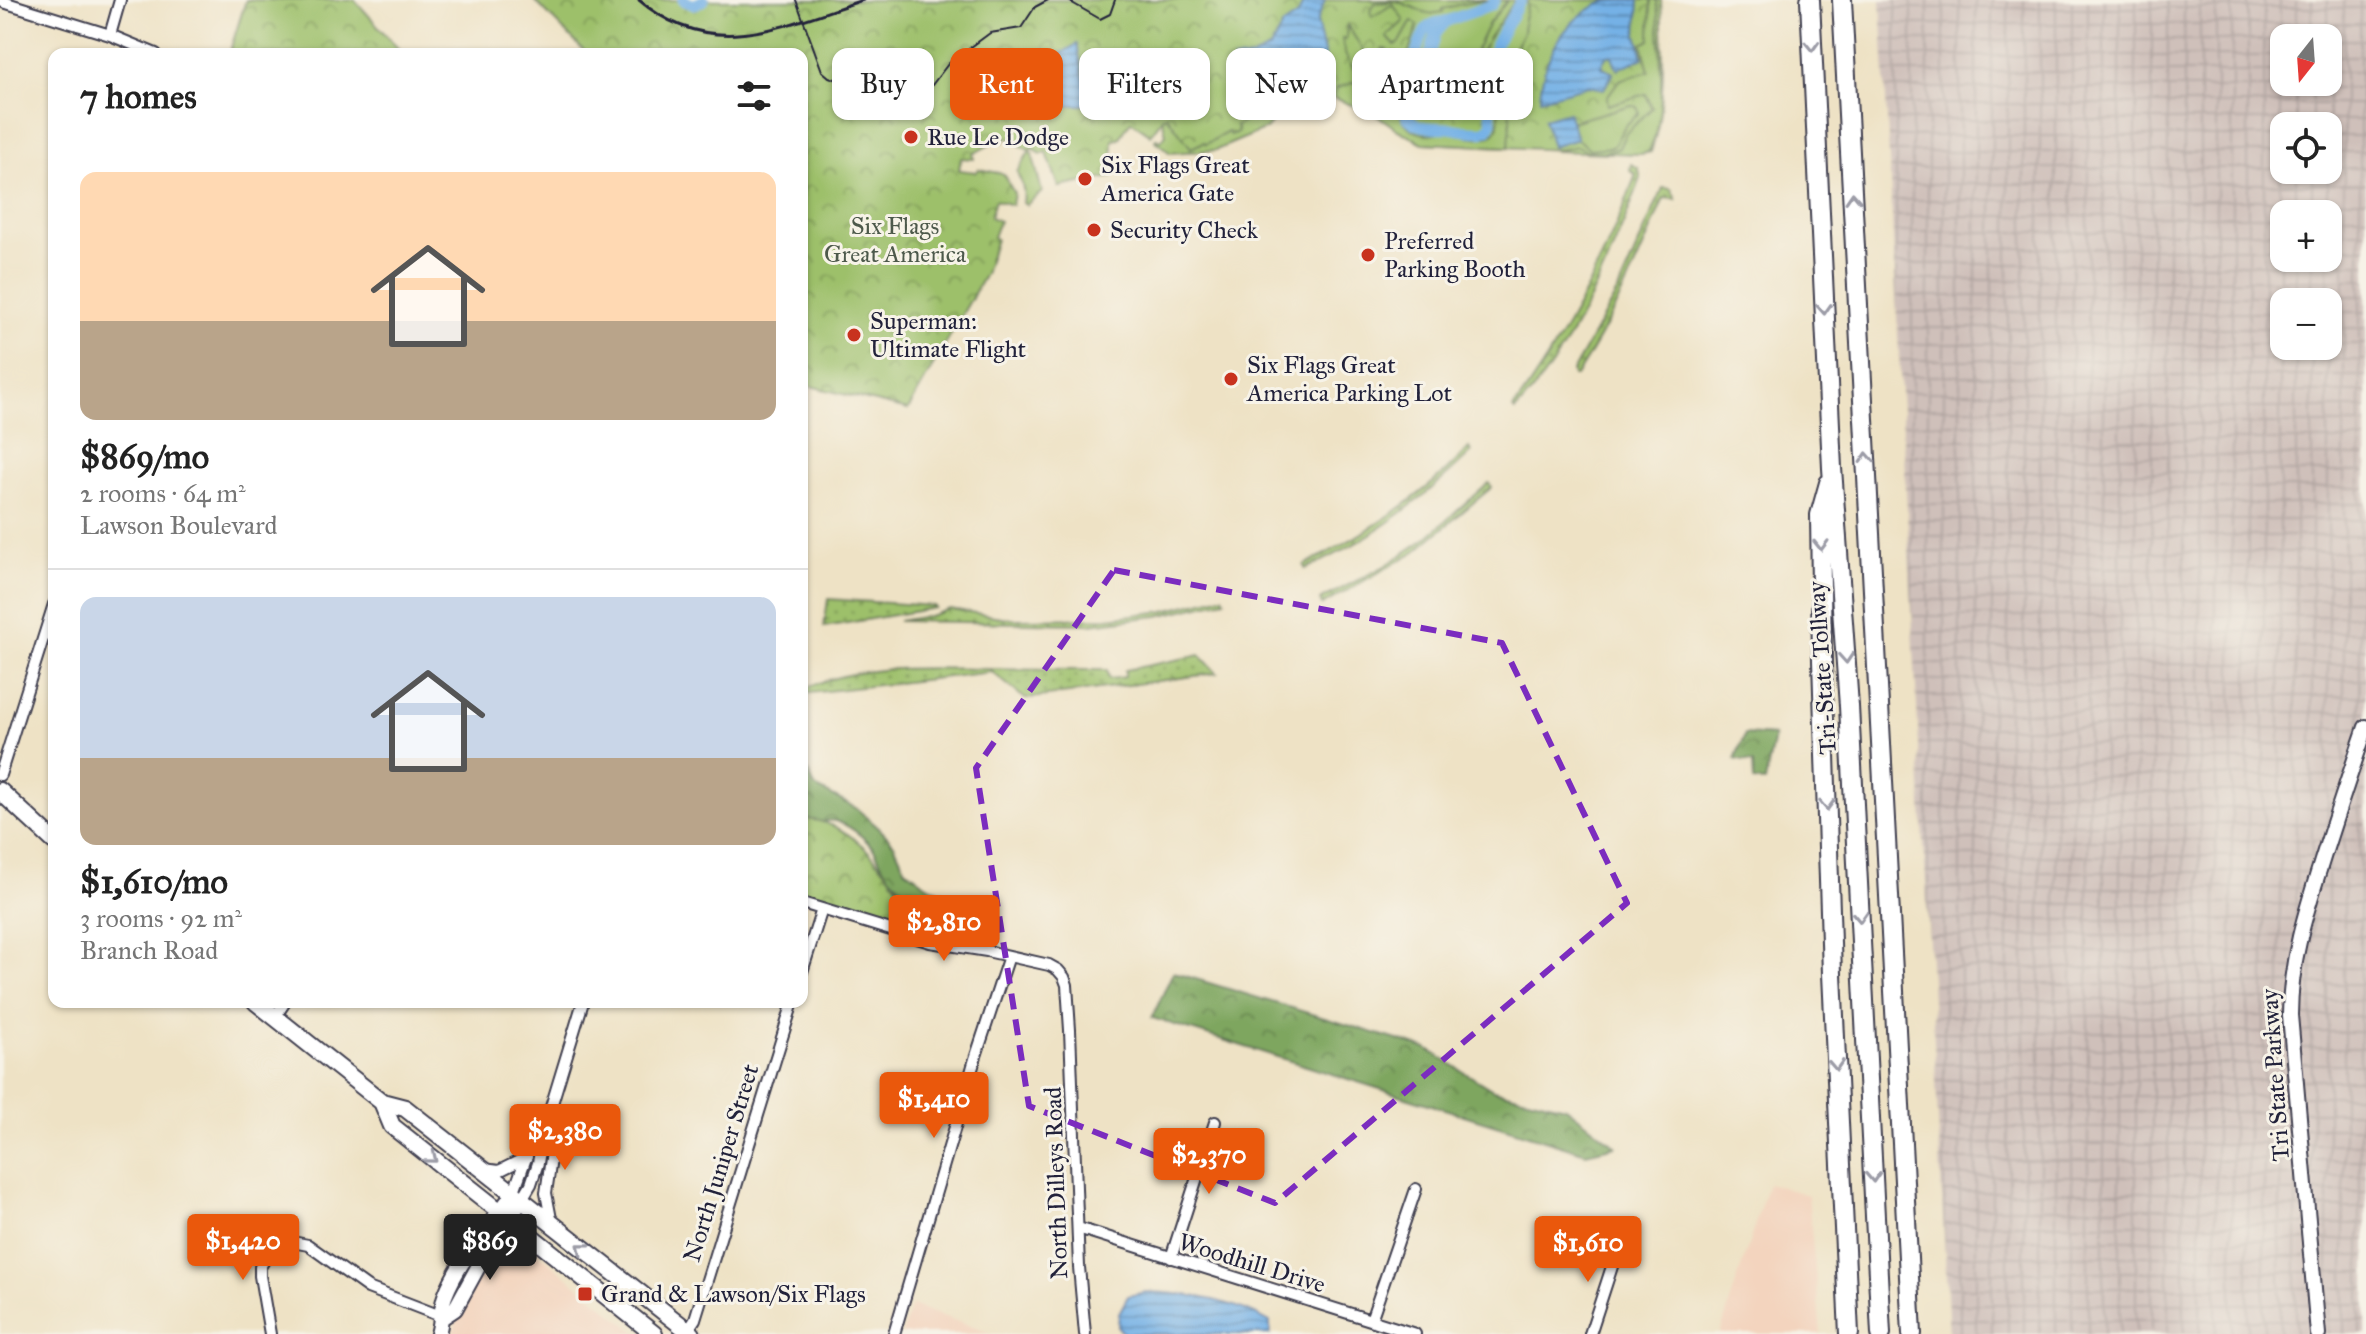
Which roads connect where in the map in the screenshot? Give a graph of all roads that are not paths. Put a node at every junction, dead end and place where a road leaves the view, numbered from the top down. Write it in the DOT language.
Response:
graph roads {
  1 [pos="120,0"];
  2 [pos="1810,0"];
  3 [pos="1842,0"];
  4 [pos="0,1"];
  5 [pos="110,35"];
  6 [pos="141,48"];
  7 [pos="1832,468"];
  8 [pos="48,623"];
  9 [pos="2366,727"];
  10 [pos="0,775"];
  11 [pos="0,791"];
  12 [pos="48,835"];
  13 [pos="808,905"];
  14 [pos="822,909"];
  15 [pos="808,953"];
  16 [pos="1009,956"];
  17 [pos="264,1008"];
  18 [pos="281,1008"];
  19 [pos="581,1008"];
  20 [pos="791,1008"];
  21 [pos="275,1017"];
  22 [pos="382,1102"];
  23 [pos="1215,1122"];
  24 [pos="543,1133"];
  25 [pos="527,1157"];
  26 [pos="480,1168"];
  27 [pos="1416,1189"];
  28 [pos="517,1198"];
  29 [pos="505,1216"];
  30 [pos="553,1226"];
  31 [pos="1078,1228"];
  32 [pos="1619,1245"];
  33 [pos="1171,1258"];
  34 [pos="443,1317"];
  35 [pos="1371,1320"];
  36 [pos="688,1333"];
  37 [pos="270,1334"];
  38 [pos="438,1334"];
  39 [pos="654,1334"];
  40 [pos="894,1334"];
  41 [pos="1085,1334"];
  42 [pos="1415,1334"];
  43 [pos="1590,1334"];
  44 [pos="1849,1334"];
  45 [pos="1881,1334"];
  46 [pos="1912,1334"];
  47 [pos="2318,1334"];
  1 -- 5 [label="street"];
  2 -- 7 [label="highway, Tri-State Tollway, one-way"];
  46 -- 3 [label="highway, one-way"];
  4 -- 5 [label="street"];
  5 -- 6 [label="street"];
  7 -- 44 [label="highway, one-way"];
  7 -- 45 [label="highway, Tri-State Tollway, one-way"];
  8 -- 10 [label="street"];
  9 -- 47 [label="street, Tri State Parkway"];
  11 -- 12 [label="main road"];
  13 -- 14 [label="street"];
  14 -- 15 [label="street"];
  14 -- 16 [label="street"];
  16 -- 31 [label="street, North Dilleys Road"];
  16 -- 40 [label="street"];
  17 -- 21 [label="main road"];
  18 -- 21 [label="street"];
  19 -- 24 [label="street"];
  20 -- 36 [label="street, North Juniper Street"];
  21 -- 22 [label="main road"];
  22 -- 26 [label="main road"];
  22 -- 29 [label="main road, one-way"];
  23 -- 33 [label="street"];
  24 -- 25 [label="street"];
  24 -- 28 [label="street"];
  24 -- 30 [label="street"];
  25 -- 26 [label="street"];
  25 -- 28 [label="street"];
  26 -- 28 [label="main road"];
  27 -- 35 [label="street"];
  28 -- 29 [label="street"];
  28 -- 30 [label="main road"];
  29 -- 34 [label="street"];
  29 -- 39 [label="main road"];
  36 -- 30 [label="main road, one-way"];
  31 -- 33 [label="street, Woodhill Drive"];
  31 -- 41 [label="street, North Dilleys Road"];
  32 -- 43 [label="street"];
  33 -- 35 [label="street, Woodhill Drive"];
  34 -- 37 [label="street"];
  34 -- 38 [label="street"];
  35 -- 42 [label="street, Woodhill Drive"];
}
